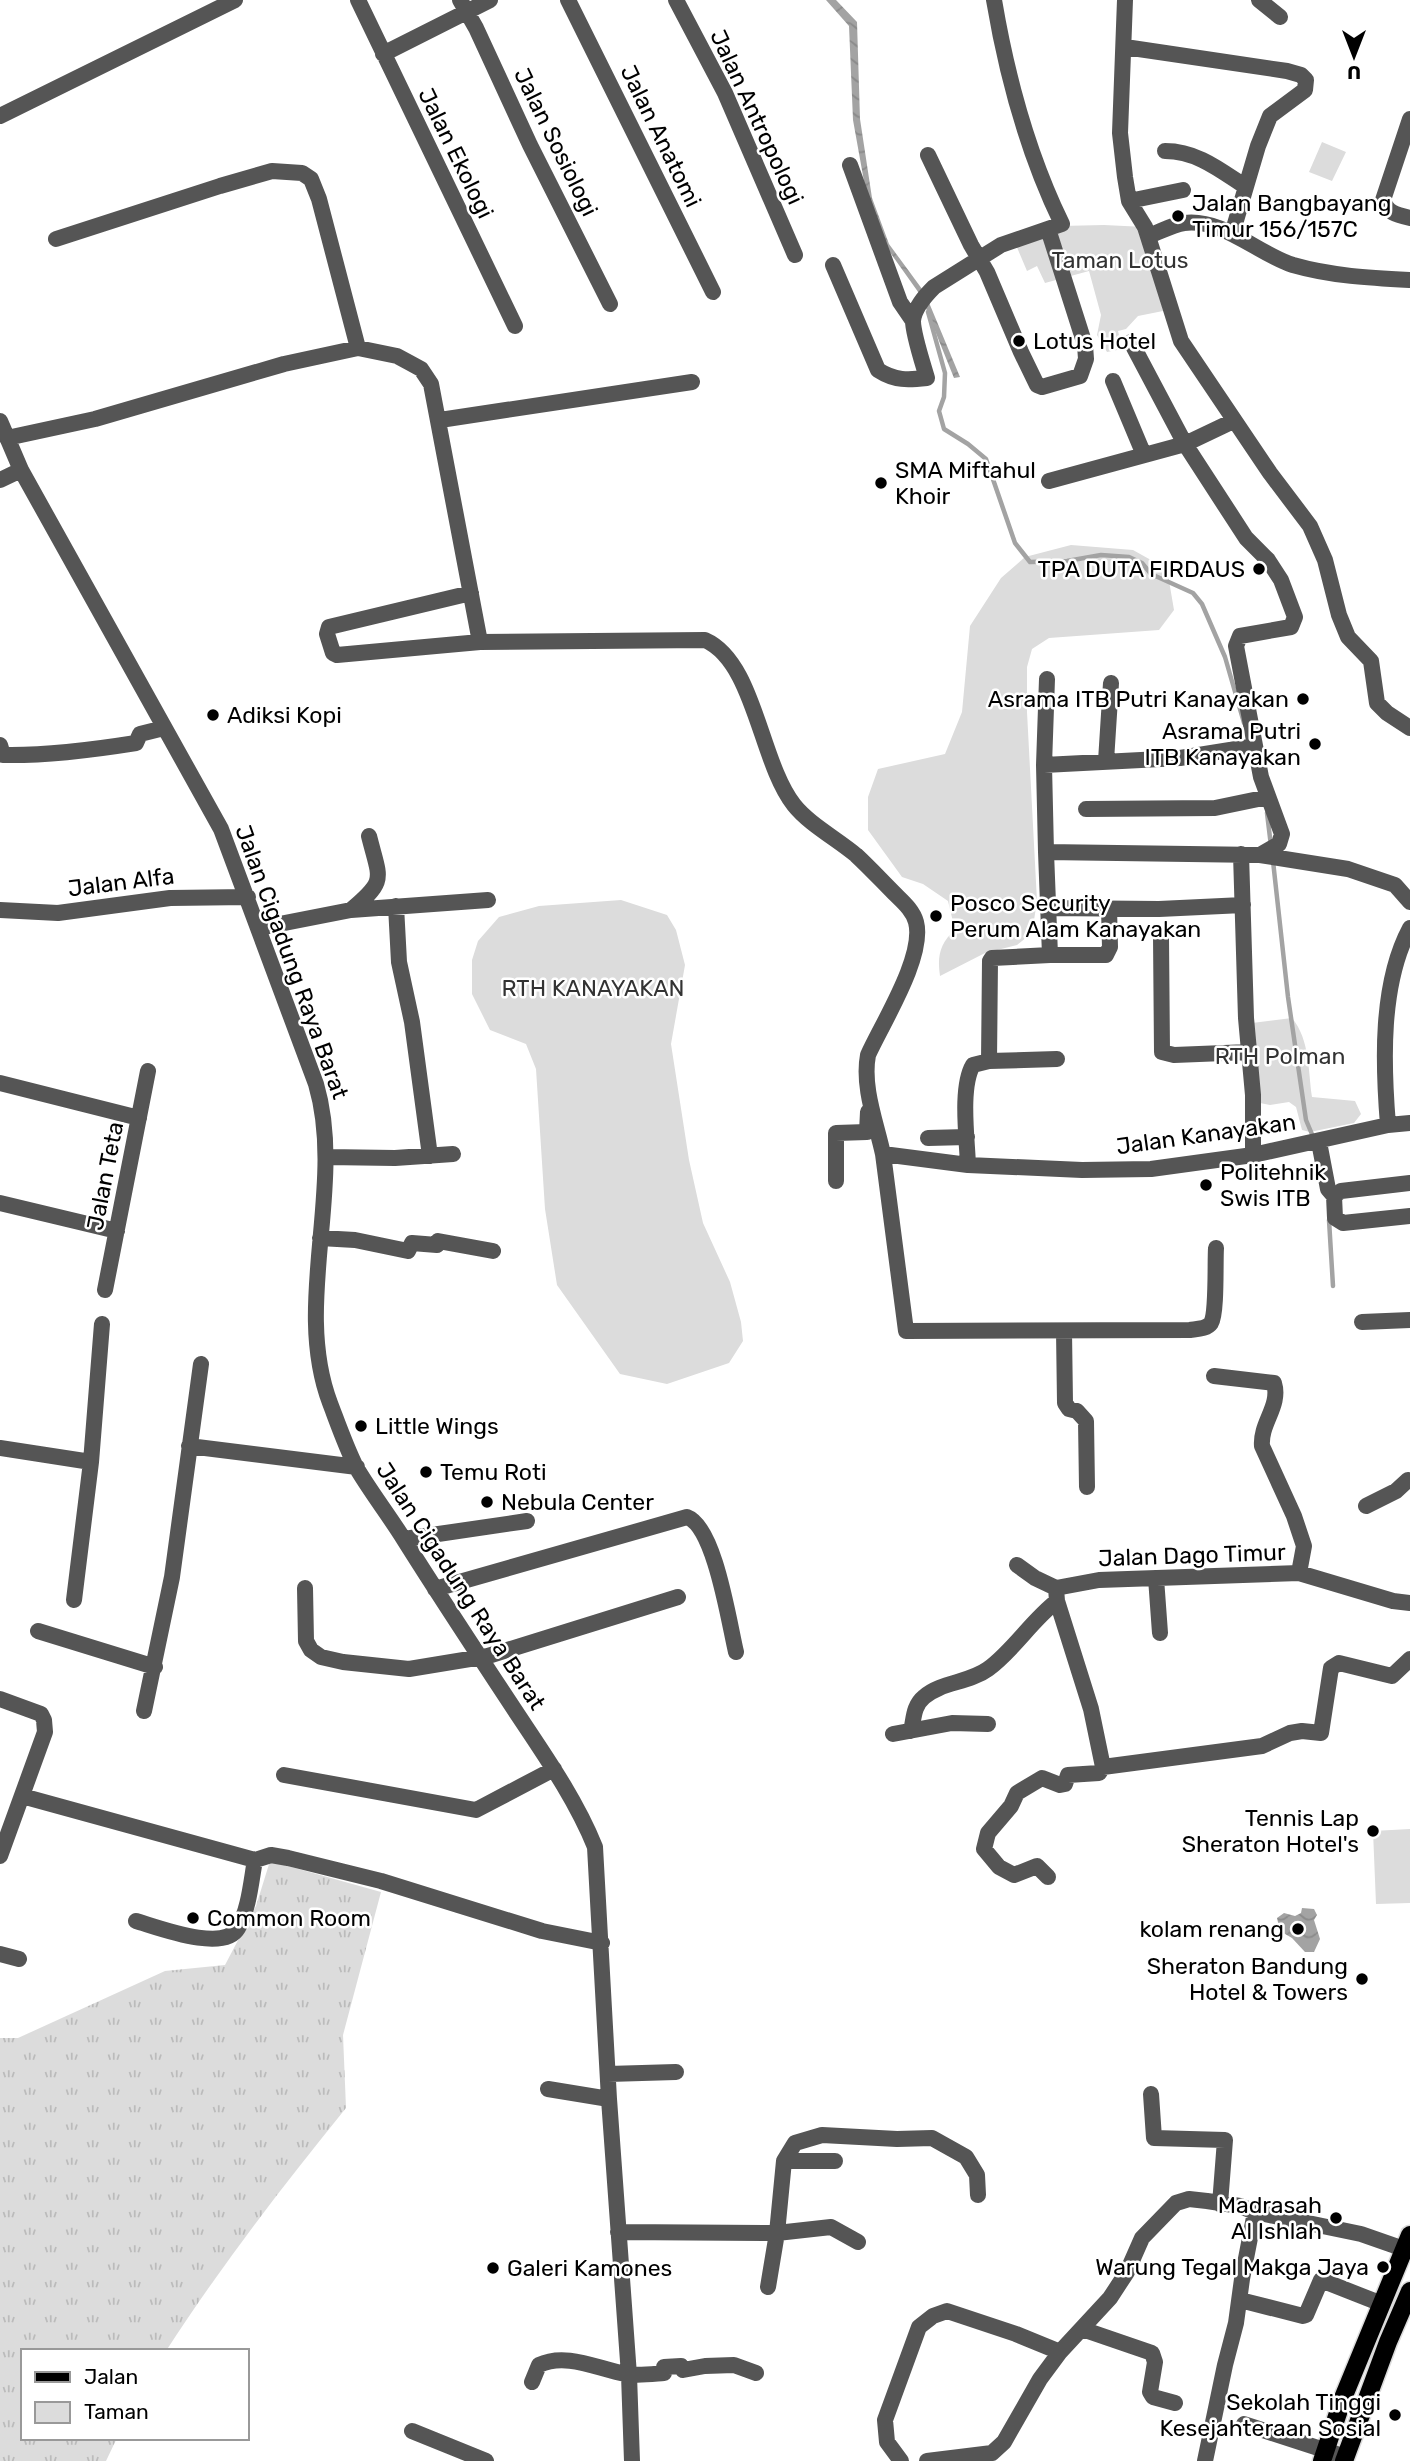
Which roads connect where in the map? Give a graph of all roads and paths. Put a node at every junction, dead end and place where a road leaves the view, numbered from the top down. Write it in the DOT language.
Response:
graph roads {
  1 [pos="235,0"];
  2 [pos="358,0"];
  3 [pos="490,0"];
  4 [pos="568,0"];
  5 [pos="676,0"];
  6 [pos="994,0"];
  7 [pos="1125,0"];
  8 [pos="1259,0"];
  9 [pos="464,7"];
  10 [pos="1280,17"];
  11 [pos="1125,47"];
  12 [pos="383,54"];
  13 [pos="0,116"];
  14 [pos="1410,119"];
  15 [pos="1165,151"];
  16 [pos="928,155"];
  17 [pos="850,164"];
  18 [pos="1246,187"];
  19 [pos="1183,190"];
  20 [pos="1129,201"];
  21 [pos="1410,218"];
  22 [pos="1048,229"];
  23 [pos="1232,234"];
  24 [pos="1148,236"];
  25 [pos="56,239"];
  26 [pos="795,255"];
  27 [pos="979,258"];
  28 [pos="832,265"];
  29 [pos="1410,280"];
  30 [pos="713,292"];
  31 [pos="610,304"];
  32 [pos="913,321"];
  33 [pos="515,326"];
  34 [pos="1131,342"];
  35 [pos="358,348"];
  36 [pos="1113,381"];
  37 [pos="692,382"];
  38 [pos="439,421"];
  39 [pos="1227,424"];
  40 [pos="2,426"];
  41 [pos="1185,444"];
  42 [pos="1144,455"];
  43 [pos="22,470"];
  44 [pos="0,480"];
  45 [pos="1049,481"];
  46 [pos="471,593"];
  47 [pos="480,642"];
  48 [pos="1047,679"];
  49 [pos="1111,683"];
  50 [pos="164,728"];
  51 [pos="1410,728"];
  52 [pos="0,744"];
  53 [pos="1255,746"];
  54 [pos="1107,761"];
  55 [pos="1044,765"];
  56 [pos="1268,797"];
  57 [pos="1086,809"];
  58 [pos="369,836"];
  59 [pos="1046,852"];
  60 [pos="1241,853"];
  61 [pos="1259,855"];
  62 [pos="248,897"];
  63 [pos="488,900"];
  64 [pos="1410,902"];
  65 [pos="1243,905"];
  66 [pos="396,906"];
  67 [pos="1048,908"];
  68 [pos="1109,908"];
  69 [pos="0,910"];
  70 [pos="351,910"];
  71 [pos="259,928"];
  72 [pos="1410,928"];
  73 [pos="1161,937"];
  74 [pos="1050,955"];
  75 [pos="1249,1052"];
  76 [pos="1058,1059"];
  77 [pos="989,1061"];
  78 [pos="148,1071"];
  79 [pos="868,1078"];
  80 [pos="0,1083"];
  81 [pos="139,1118"];
  82 [pos="1410,1123"];
  83 [pos="1388,1125"];
  84 [pos="967,1137"];
  85 [pos="928,1138"];
  86 [pos="1319,1142"];
  87 [pos="883,1153"];
  88 [pos="453,1154"];
  89 [pos="1253,1154"];
  90 [pos="430,1156"];
  91 [pos="327,1157"];
  92 [pos="968,1165"];
  93 [pos="836,1181"];
  94 [pos="1410,1183"];
  95 [pos="1334,1196"];
  96 [pos="0,1203"];
  97 [pos="1410,1216"];
  98 [pos="117,1231"];
  99 [pos="320,1238"];
  100 [pos="1216,1248"];
  101 [pos="493,1251"];
  102 [pos="105,1290"];
  103 [pos="1410,1320"];
  104 [pos="1362,1322"];
  105 [pos="102,1324"];
  106 [pos="1064,1331"];
  107 [pos="201,1364"];
  108 [pos="1214,1376"];
  109 [pos="189,1446"];
  110 [pos="0,1448"];
  111 [pos="91,1462"];
  112 [pos="356,1467"];
  113 [pos="1409,1479"];
  114 [pos="1087,1487"];
  115 [pos="1366,1506"];
  116 [pos="527,1521"];
  117 [pos="404,1539"];
  118 [pos="1017,1566"];
  119 [pos="1299,1573"];
  120 [pos="1156,1578"];
  121 [pos="305,1588"];
  122 [pos="435,1589"];
  123 [pos="1056,1594"];
  124 [pos="678,1597"];
  125 [pos="74,1600"];
  126 [pos="1410,1603"];
  127 [pos="38,1631"];
  128 [pos="1160,1633"];
  129 [pos="736,1652"];
  130 [pos="480,1658"];
  131 [pos="1410,1659"];
  132 [pos="155,1667"];
  133 [pos="0,1699"];
  134 [pos="144,1711"];
  135 [pos="988,1724"];
  136 [pos="911,1731"];
  137 [pos="893,1734"];
  138 [pos="1103,1767"];
  139 [pos="554,1769"];
  140 [pos="284,1775"];
  141 [pos="22,1796"];
  142 [pos="0,1856"];
  143 [pos="255,1860"];
  144 [pos="1048,1877"];
  145 [pos="135,1921"];
  146 [pos="602,1943"];
  147 [pos="0,1954"];
  148 [pos="19,1959"];
  149 [pos="676,2072"];
  150 [pos="608,2074"];
  151 [pos="548,2089"];
  152 [pos="1151,2094"];
  153 [pos="609,2099"];
  154 [pos="784,2161"];
  155 [pos="835,2161"];
  156 [pos="978,2195"];
  157 [pos="1220,2204"];
  158 [pos="1255,2212"];
  159 [pos="618,2232"];
  160 [pos="777,2233"];
  161 [pos="858,2242"];
  162 [pos="1407,2242"];
  163 [pos="768,2287"];
  164 [pos="1410,2291"];
  165 [pos="1240,2300"];
  166 [pos="1382,2304"];
  167 [pos="1082,2329"];
  168 [pos="1060,2352"];
  169 [pos="756,2373"];
  170 [pos="629,2375"];
  171 [pos="532,2382"];
  172 [pos="1175,2403"];
  173 [pos="1244,2424"];
  174 [pos="412,2431"];
  175 [pos="1323,2456"];
  176 [pos="1345,2459"];
  177 [pos="486,2461"];
  178 [pos="632,2461"];
  179 [pos="901,2461"];
  180 [pos="927,2461"];
  181 [pos="1205,2461"];
  1 -- 13 [label="street"];
  2 -- 12 [label="street, Jalan Ekologi"];
  3 -- 9 [label="street"];
  4 -- 30 [label="street, Jalan Anatomi"];
  5 -- 26 [label="street, Jalan Antropologi"];
  6 -- 22 [label="street"];
  7 -- 11 [label="street"];
  8 -- 10 [label="street"];
  9 -- 12 [label="street"];
  9 -- 31 [label="street, Jalan Sosiologi"];
  11 -- 18 [label="street"];
  11 -- 20 [label="street"];
  12 -- 33 [label="street, Jalan Ekologi"];
  14 -- 21 [label="street"];
  15 -- 18 [label="street"];
  16 -- 27 [label="street"];
  17 -- 32 [label="street"];
  18 -- 23 [label="street"];
  19 -- 20 [label="street"];
  20 -- 24 [label="street"];
  22 -- 27 [label="street"];
  22 -- 27 [label="street"];
  23 -- 24 [label="street"];
  23 -- 29 [label="street"];
  24 -- 51 [label="street"];
  25 -- 35 [label="street"];
  27 -- 32 [label="street"];
  28 -- 32 [label="street"];
  34 -- 41 [label="street"];
  35 -- 38 [label="street"];
  35 -- 40 [label="street"];
  36 -- 42 [label="street"];
  37 -- 38 [label="street"];
  38 -- 46 [label="street"];
  39 -- 41 [label="street"];
  40 -- 43 [label="street, Jalan Cigadung Raya Barat"];
  41 -- 42 [label="street"];
  41 -- 53 [label="street"];
  42 -- 45 [label="street"];
  43 -- 44 [label="street"];
  43 -- 50 [label="street, Jalan Cigadung Raya Barat"];
  46 -- 47 [label="street"];
  46 -- 47 [label="street"];
  47 -- 79 [label="street"];
  48 -- 55 [label="street"];
  49 -- 54 [label="street"];
  50 -- 52 [label="street"];
  50 -- 62 [label="street, Jalan Cigadung Raya Barat"];
  53 -- 54 [label="street"];
  53 -- 56 [label="street"];
  54 -- 55 [label="street"];
  55 -- 59 [label="street"];
  56 -- 57 [label="street"];
  56 -- 61 [label="street"];
  58 -- 70 [label="street"];
  59 -- 60 [label="street"];
  59 -- 67 [label="street"];
  60 -- 61 [label="street"];
  60 -- 65 [label="street"];
  61 -- 64 [label="street"];
  62 -- 69 [label="street, Jalan Alfa"];
  62 -- 71 [label="street, Jalan Cigadung Raya Barat"];
  63 -- 66 [label="street"];
  65 -- 68 [label="street"];
  65 -- 75 [label="street"];
  66 -- 70 [label="street"];
  66 -- 90 [label="street"];
  67 -- 68 [label="street"];
  67 -- 74 [label="street"];
  68 -- 74 [label="street"];
  70 -- 71 [label="street"];
  71 -- 91 [label="street, Jalan Cigadung Raya Barat"];
  72 -- 83 [label="street"];
  73 -- 75 [label="street"];
  74 -- 77 [label="street"];
  75 -- 89 [label="street"];
  76 -- 77 [label="street"];
  77 -- 84 [label="street"];
  78 -- 81 [label="street, Jalan Teta"];
  79 -- 87 [label="street"];
  79 -- 93 [label="street"];
  80 -- 81 [label="street"];
  81 -- 98 [label="street, Jalan Teta"];
  82 -- 83 [label="street, Jalan Kanayakan"];
  83 -- 86 [label="street, Jalan Kanayakan"];
  84 -- 85 [label="street"];
  84 -- 92 [label="street"];
  86 -- 89 [label="street, Jalan Kanayakan"];
  86 -- 95 [label="street"];
  87 -- 92 [label="street, Jalan Kanayakan"];
  87 -- 106 [label="street"];
  88 -- 90 [label="street"];
  89 -- 92 [label="street, Jalan Kanayakan"];
  90 -- 91 [label="street"];
  91 -- 99 [label="street, Jalan Cigadung Raya Barat"];
  94 -- 95 [label="street"];
  95 -- 97 [label="street"];
  96 -- 98 [label="street"];
  98 -- 102 [label="street, Jalan Teta"];
  99 -- 101 [label="street"];
  99 -- 112 [label="street, Jalan Cigadung Raya Barat"];
  100 -- 106 [label="street"];
  103 -- 104 [label="street"];
  105 -- 111 [label="street"];
  106 -- 114 [label="street"];
  107 -- 109 [label="street"];
  108 -- 119 [label="street"];
  109 -- 112 [label="street"];
  109 -- 132 [label="street"];
  110 -- 111 [label="street"];
  111 -- 125 [label="street"];
  112 -- 117 [label="street, Jalan Cigadung Raya Barat"];
  113 -- 115 [label="street"];
  116 -- 117 [label="street"];
  117 -- 122 [label="street, Jalan Cigadung Raya Barat"];
  118 -- 123 [label="street"];
  119 -- 120 [label="street, Jalan Dago Timur"];
  119 -- 126 [label="street, Jalan Dago Timur"];
  120 -- 123 [label="street, Jalan Dago Timur"];
  120 -- 128 [label="street"];
  121 -- 130 [label="street"];
  122 -- 129 [label="street"];
  122 -- 130 [label="street, Jalan Cigadung Raya Barat"];
  123 -- 136 [label="street"];
  123 -- 138 [label="street"];
  124 -- 130 [label="street"];
  127 -- 132 [label="street"];
  130 -- 139 [label="street, Jalan Cigadung Raya Barat"];
  131 -- 138 [label="street"];
  132 -- 134 [label="street"];
  133 -- 141 [label="street"];
  135 -- 136 [label="street"];
  136 -- 137 [label="street"];
  138 -- 144 [label="street"];
  139 -- 140 [label="street"];
  139 -- 146 [label="street, Jalan Cigadung Raya Barat"];
  141 -- 142 [label="street"];
  141 -- 143 [label="street"];
  143 -- 145 [label="street"];
  143 -- 146 [label="street"];
  146 -- 150 [label="street, Jalan Cigadung Raya Barat"];
  147 -- 148 [label="street"];
  149 -- 150 [label="street"];
  150 -- 153 [label="street, Jalan Cigadung Raya Barat"];
  151 -- 153 [label="street"];
  152 -- 157 [label="street"];
  153 -- 159 [label="street, Jalan Cigadung Raya Barat"];
  154 -- 155 [label="street"];
  154 -- 156 [label="street"];
  154 -- 160 [label="street"];
  157 -- 158 [label="street"];
  157 -- 167 [label="street"];
  158 -- 162 [label="street"];
  158 -- 165 [label="street"];
  159 -- 160 [label="street"];
  159 -- 170 [label="street, Jalan Cigadung Raya Barat"];
  160 -- 161 [label="street"];
  160 -- 163 [label="street"];
  162 -- 166 [label="main road"];
  164 -- 176 [label="main road"];
  165 -- 166 [label="street"];
  165 -- 181 [label="street"];
  166 -- 175 [label="main road"];
  167 -- 168 [label="street"];
  167 -- 172 [label="street"];
  168 -- 179 [label="street"];
  168 -- 180 [label="street"];
  169 -- 170 [label="street"];
  170 -- 171 [label="street"];
  170 -- 178 [label="street, Jalan Cigadung Raya Barat"];
  173 -- 175 [label="street"];
  174 -- 177 [label="street"];
  175 -- 176 [label="street"];
}
